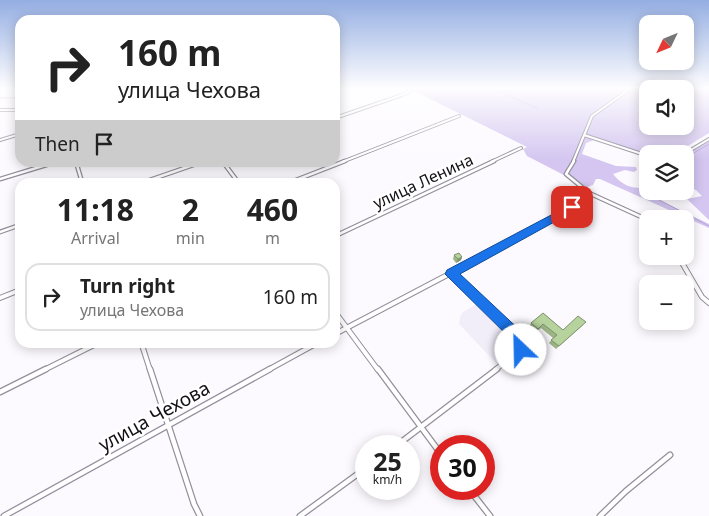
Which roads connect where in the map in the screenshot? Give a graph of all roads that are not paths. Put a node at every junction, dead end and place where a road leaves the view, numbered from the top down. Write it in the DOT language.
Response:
graph roads {
  1 [pos="596,112"];
  2 [pos="459,116"];
  3 [pos="584,135"];
  4 [pos="15,136"];
  5 [pos="709,139"];
  6 [pos="0,140"];
  7 [pos="521,148"];
  8 [pos="694,148"];
  9 [pos="639,153"];
  10 [pos="340,163"];
  11 [pos="40,167"];
  12 [pos="188,167"];
  13 [pos="227,167"];
  14 [pos="329,167"];
  15 [pos="156,178"];
  16 [pos="235,178"];
  17 [pos="301,178"];
  18 [pos="0,180"];
  19 [pos="589,193"];
  20 [pos="639,216"];
  21 [pos="15,227"];
  22 [pos="0,232"];
  23 [pos="340,234"];
  24 [pos="683,265"];
  25 [pos="451,274"];
  26 [pos="15,292"];
  27 [pos="0,298"];
  28 [pos="709,303"];
  29 [pos="340,319"];
  30 [pos="346,328"];
  31 [pos="340,331"];
  32 [pos="88,348"];
  33 [pos="143,348"];
  34 [pos="308,348"];
  35 [pos="0,392"];
  36 [pos="167,426"];
  37 [pos="421,428"];
  38 [pos="411,435"];
  39 [pos="430,440"];
  40 [pos="670,455"];
  41 [pos="355,476"];
  42 [pos="478,500"];
  43 [pos="4,516"];
  44 [pos="200,516"];
  45 [pos="300,516"];
  46 [pos="490,516"];
  47 [pos="600,516"];
  1 -- 3 [label="street"];
  2 -- 10 [label="street"];
  3 -- 9 [label="street"];
  3 -- 19 [label="street"];
  4 -- 6 [label="street"];
  5 -- 8 [label="street"];
  7 -- 23 [label="street, улица Ленина"];
  11 -- 18 [label="street"];
  12 -- 15 [label="street"];
  13 -- 16 [label="street"];
  14 -- 17 [label="street"];
  19 -- 20 [label="street"];
  19 -- 25 [label="street"];
  21 -- 22 [label="street"];
  24 -- 28 [label="street"];
  25 -- 30 [label="street"];
  25 -- 37 [label="street"];
  26 -- 27 [label="street"];
  29 -- 30 [label="street"];
  30 -- 31 [label="street"];
  30 -- 37 [label="street"];
  32 -- 35 [label="street"];
  33 -- 36 [label="street"];
  34 -- 36 [label="street, улица Чехова"];
  36 -- 43 [label="street, улица Чехова"];
  36 -- 44 [label="street"];
  37 -- 38 [label="street"];
  37 -- 39 [label="street"];
  40 -- 47 [label="street"];
  41 -- 45 [label="street"];
  42 -- 46 [label="street"];
}
